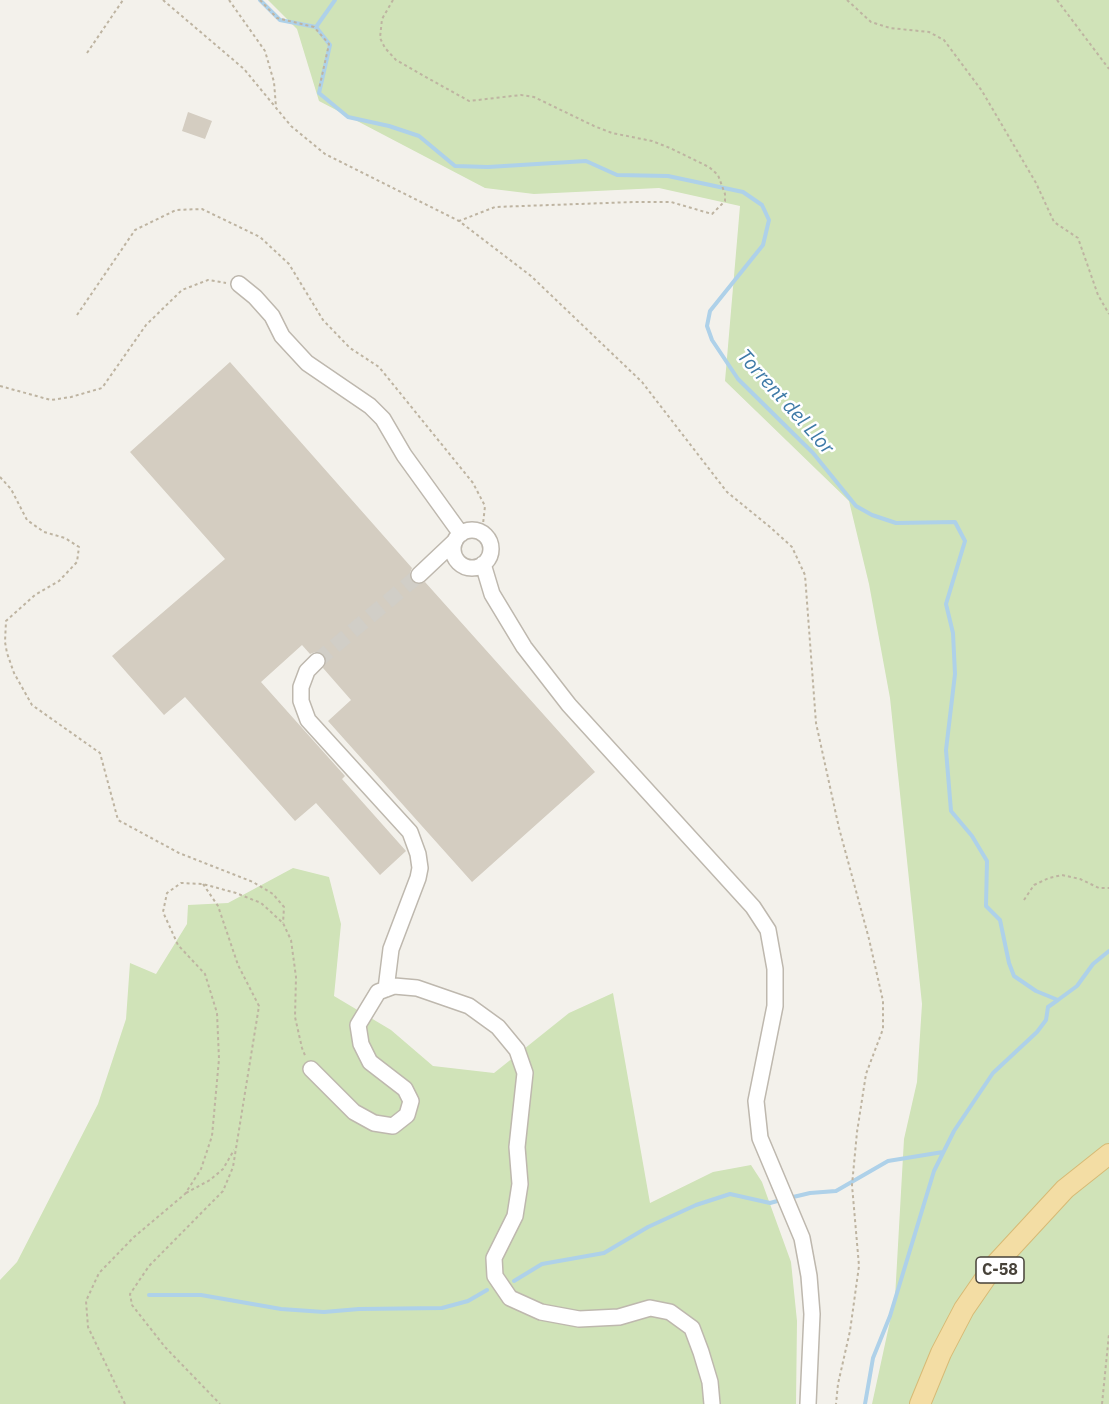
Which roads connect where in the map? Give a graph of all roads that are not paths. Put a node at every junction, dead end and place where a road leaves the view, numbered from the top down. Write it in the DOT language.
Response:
graph roads {
  1 [pos="239,285"];
  2 [pos="458,538"];
  3 [pos="483,564"];
  4 [pos="419,575"];
  5 [pos="317,661"];
  6 [pos="386,989"];
  7 [pos="310,1069"];
  8 [pos="1109,1154"];
  9 [pos="1109,1163"];
  10 [pos="712,1404"];
  11 [pos="808,1404"];
  12 [pos="920,1404"];
  13 [pos="928,1404"];
  1 -- 2 [label="lane"];
  2 -- 3 [label="lane"];
  2 -- 3 [label="lane"];
  2 -- 4 [label="lane"];
  3 -- 11 [label="lane"];
  5 -- 6 [label="lane"];
  6 -- 7 [label="lane"];
  6 -- 10 [label="lane"];
  8 -- 12 [label="main road, C-58"];
  9 -- 13 [label="main road, C-58"];
}
